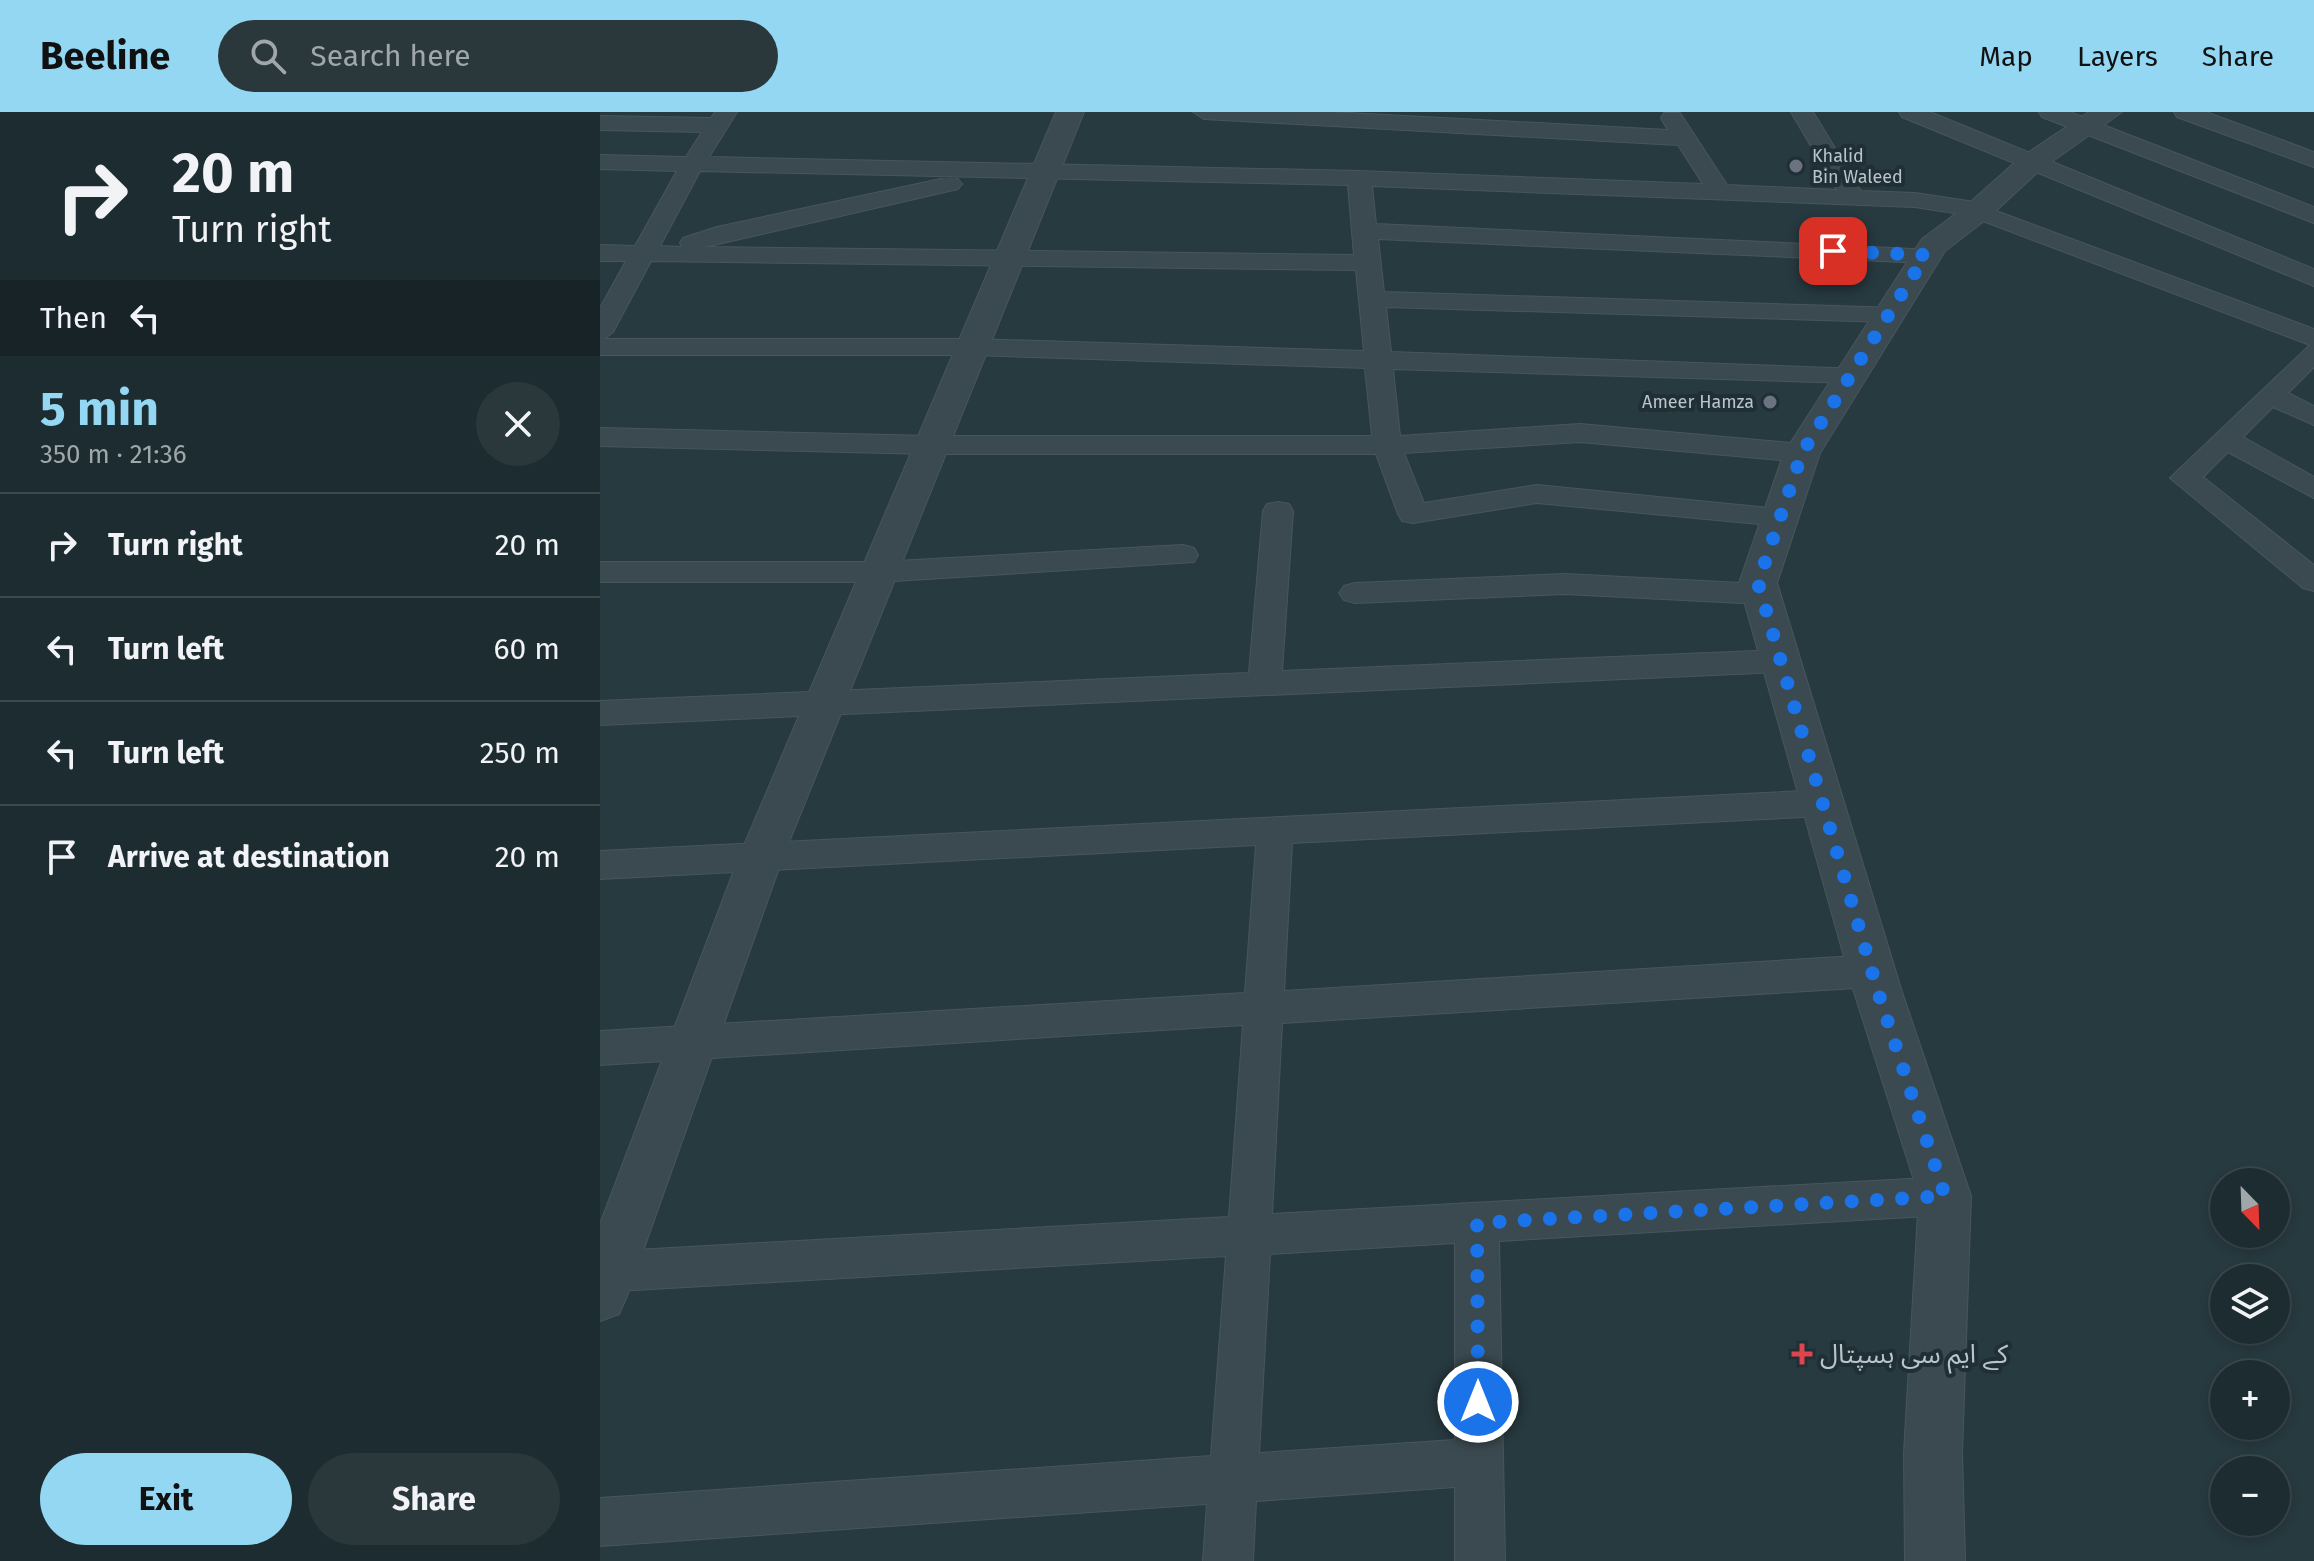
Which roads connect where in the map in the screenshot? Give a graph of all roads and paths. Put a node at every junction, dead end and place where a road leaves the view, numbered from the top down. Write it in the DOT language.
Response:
graph roads {
  1 [pos="1070,112"];
  2 [pos="1204,112"];
  3 [pos="1669,112"];
  4 [pos="1802,112"];
  5 [pos="1910,112"];
  6 [pos="2185,112"];
  7 [pos="2081,117"];
  8 [pos="722,118"];
  9 [pos="600,123"];
  10 [pos="1685,138"];
  11 [pos="2314,160"];
  12 [pos="600,162"];
  13 [pos="2030,164"];
  14 [pos="691,166"];
  15 [pos="1028,172"];
  16 [pos="600,173"];
  17 [pos="1359,178"];
  18 [pos="1721,194"];
  19 [pos="1853,197"];
  20 [pos="1978,210"];
  21 [pos="2314,216"];
  22 [pos="1365,231"];
  23 [pos="600,253"];
  24 [pos="654,253"];
  25 [pos="1926,255"];
  26 [pos="1008,260"];
  27 [pos="1368,263"];
  28 [pos="2314,278"];
  29 [pos="1372,299"];
  30 [pos="1889,314"];
  31 [pos="600,332"];
  32 [pos="2314,338"];
  33 [pos="600,347"];
  34 [pos="971,347"];
  35 [pos="2314,352"];
  36 [pos="1379,360"];
  37 [pos="1851,375"];
  38 [pos="2270,395"];
  39 [pos="2314,417"];
  40 [pos="600,437"];
  41 [pos="2225,439"];
  42 [pos="930,445"];
  43 [pos="1387,445"];
  44 [pos="1802,453"];
  45 [pos="2314,489"];
  46 [pos="1278,511"];
  47 [pos="1780,517"];
  48 [pos="1183,555"];
  49 [pos="600,572"];
  50 [pos="878,572"];
  51 [pos="2314,581"];
  52 [pos="1355,593"];
  53 [pos="1761,594"];
  54 [pos="1781,661"];
  55 [pos="1265,682"];
  56 [pos="825,701"];
  57 [pos="600,713"];
  58 [pos="1823,803"];
  59 [pos="1275,831"];
  60 [pos="761,857"];
  61 [pos="600,865"];
  62 [pos="1873,971"];
  63 [pos="1264,1008"];
  64 [pos="693,1043"];
  65 [pos="600,1048"];
  66 [pos="1945,1196"];
  67 [pos="1477,1223"];
  68 [pos="1249,1236"];
  69 [pos="603,1280"];
  70 [pos="1479,1462"];
  71 [pos="1233,1478"];
  72 [pos="600,1522"];
  73 [pos="1228,1561"];
  74 [pos="1480,1561"];
  75 [pos="1935,1561"];
  1 -- 15 [label="street"];
  2 -- 10 [label="street"];
  3 -- 10 [label="street"];
  4 -- 19 [label="street"];
  5 -- 13 [label="street"];
  6 -- 11 [label="street"];
  7 -- 13 [label="street"];
  7 -- 21 [label="street"];
  8 -- 9 [label="street"];
  8 -- 14 [label="street"];
  10 -- 18 [label="street"];
  12 -- 14 [label="street"];
  13 -- 20 [label="street"];
  13 -- 28 [label="street"];
  14 -- 15 [label="street"];
  14 -- 16 [label="street"];
  14 -- 24 [label="street"];
  15 -- 17 [label="street"];
  15 -- 24 [label="street"];
  15 -- 26 [label="street"];
  17 -- 18 [label="street"];
  17 -- 22 [label="street"];
  18 -- 19 [label="street"];
  19 -- 20 [label="street"];
  20 -- 25 [label="street"];
  20 -- 32 [label="street"];
  22 -- 25 [label="street"];
  22 -- 27 [label="street"];
  23 -- 24 [label="street"];
  24 -- 26 [label="street"];
  24 -- 31 [label="street"];
  25 -- 30 [label="street"];
  26 -- 27 [label="street"];
  26 -- 34 [label="street"];
  27 -- 29 [label="street"];
  29 -- 30 [label="street"];
  29 -- 36 [label="street"];
  30 -- 37 [label="street"];
  33 -- 34 [label="street"];
  34 -- 36 [label="street"];
  34 -- 42 [label="street"];
  35 -- 38 [label="street"];
  36 -- 37 [label="street"];
  36 -- 43 [label="street"];
  37 -- 44 [label="street"];
  38 -- 39 [label="street"];
  38 -- 41 [label="street"];
  40 -- 42 [label="street"];
  41 -- 45 [label="street"];
  41 -- 51 [label="street"];
  42 -- 43 [label="street"];
  42 -- 50 [label="street"];
  43 -- 44 [label="street"];
  43 -- 47 [label="street"];
  44 -- 47 [label="street"];
  46 -- 55 [label="street"];
  47 -- 53 [label="street"];
  48 -- 50 [label="street"];
  49 -- 50 [label="street"];
  50 -- 56 [label="street"];
  52 -- 53 [label="street"];
  53 -- 54 [label="street"];
  54 -- 55 [label="street"];
  54 -- 58 [label="street"];
  55 -- 56 [label="street"];
  56 -- 57 [label="street"];
  56 -- 60 [label="street"];
  58 -- 59 [label="street"];
  58 -- 62 [label="street"];
  59 -- 60 [label="street"];
  59 -- 63 [label="street"];
  60 -- 61 [label="street"];
  60 -- 64 [label="street"];
  62 -- 63 [label="street"];
  62 -- 66 [label="street"];
  63 -- 64 [label="street"];
  63 -- 68 [label="street"];
  64 -- 65 [label="street"];
  64 -- 69 [label="street"];
  66 -- 67 [label="street"];
  66 -- 75 [label="street"];
  67 -- 68 [label="street"];
  67 -- 70 [label="street"];
  68 -- 69 [label="street"];
  68 -- 71 [label="street"];
  70 -- 71 [label="street"];
  70 -- 74 [label="street"];
  71 -- 72 [label="street"];
  71 -- 73 [label="street"];
}
